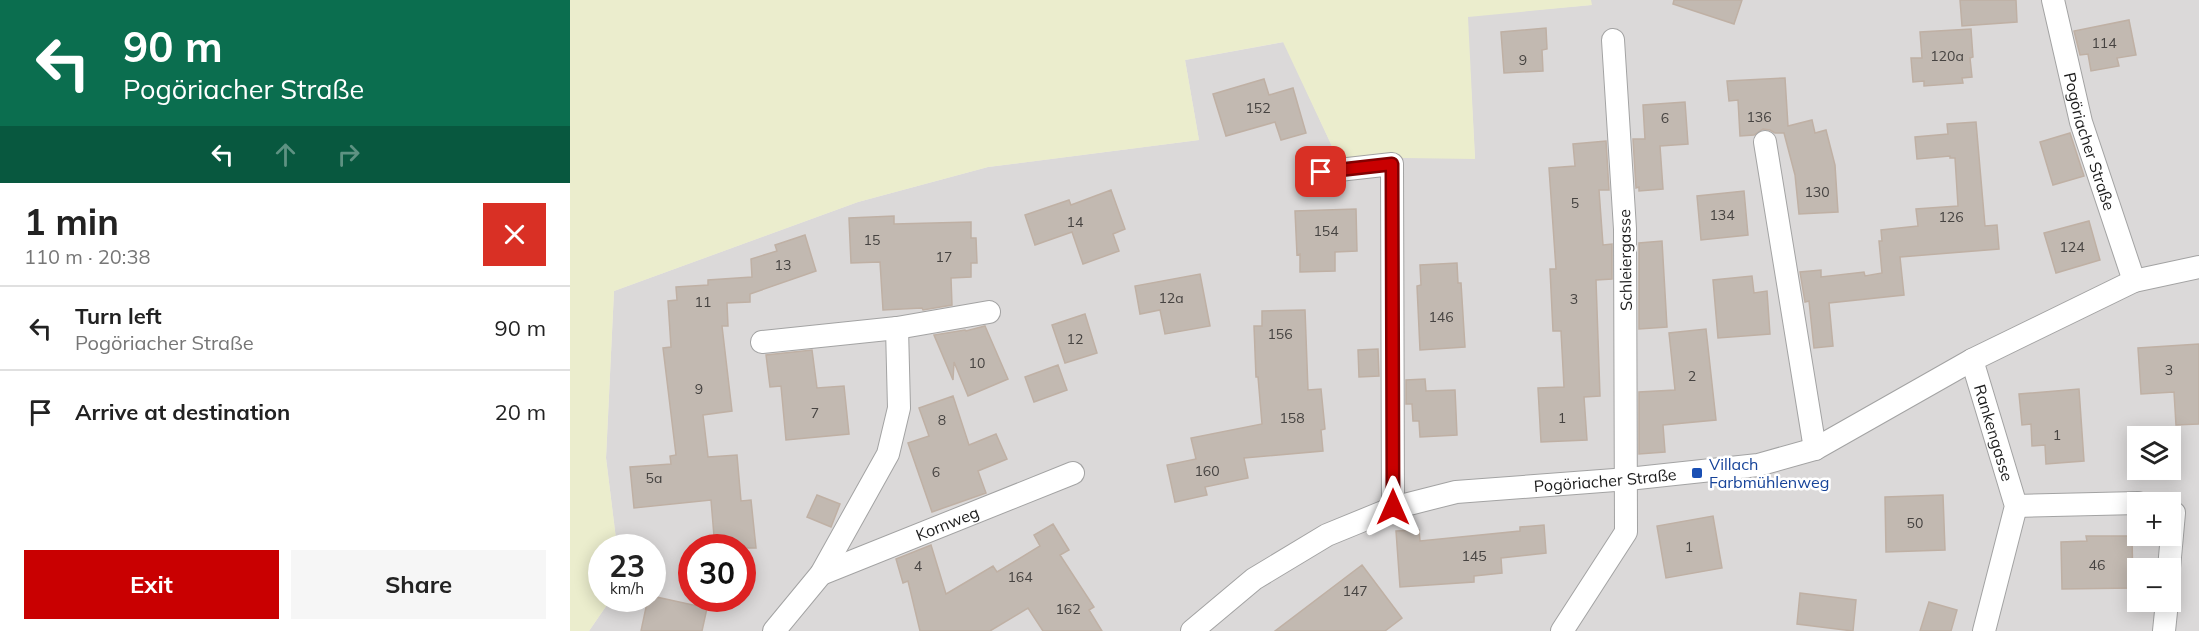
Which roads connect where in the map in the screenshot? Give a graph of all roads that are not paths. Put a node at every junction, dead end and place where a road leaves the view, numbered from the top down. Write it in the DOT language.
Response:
graph roads {
  1 [pos="2053,0"];
  2 [pos="1613,40"];
  3 [pos="1765,142"];
  4 [pos="1321,172"];
  5 [pos="2199,267"];
  6 [pos="2134,281"];
  7 [pos="988,312"];
  8 [pos="897,328"];
  9 [pos="762,342"];
  10 [pos="1972,360"];
  11 [pos="1815,449"];
  12 [pos="1073,473"];
  13 [pos="1628,479"];
  14 [pos="2127,503"];
  15 [pos="2016,506"];
  16 [pos="1393,507"];
  17 [pos="821,574"];
  18 [pos="2166,612"];
  19 [pos="774,631"];
  20 [pos="1192,631"];
  21 [pos="1562,631"];
  22 [pos="1984,631"];
  23 [pos="2164,631"];
  1 -- 6 [label="street, Pogöriacher Straße"];
  2 -- 13 [label="street, Schleiergasse"];
  3 -- 11 [label="street"];
  4 -- 16 [label="street"];
  5 -- 6 [label="street, Pogöriacher Straße"];
  6 -- 10 [label="street, Pogöriacher Straße"];
  7 -- 8 [label="street"];
  8 -- 9 [label="street"];
  8 -- 17 [label="street, Kornweg"];
  10 -- 11 [label="street, Pogöriacher Straße"];
  10 -- 15 [label="street, Rankengasse"];
  11 -- 13 [label="street, Pogöriacher Straße"];
  12 -- 17 [label="street, Kornweg"];
  13 -- 16 [label="street, Pogöriacher Straße"];
  13 -- 21 [label="street, Schleiergasse"];
  14 -- 15 [label="street"];
  15 -- 22 [label="street"];
  16 -- 20 [label="street, Pogöriacher Straße"];
  17 -- 19 [label="street, Kornweg"];
  18 -- 23 [label="street"];
}
